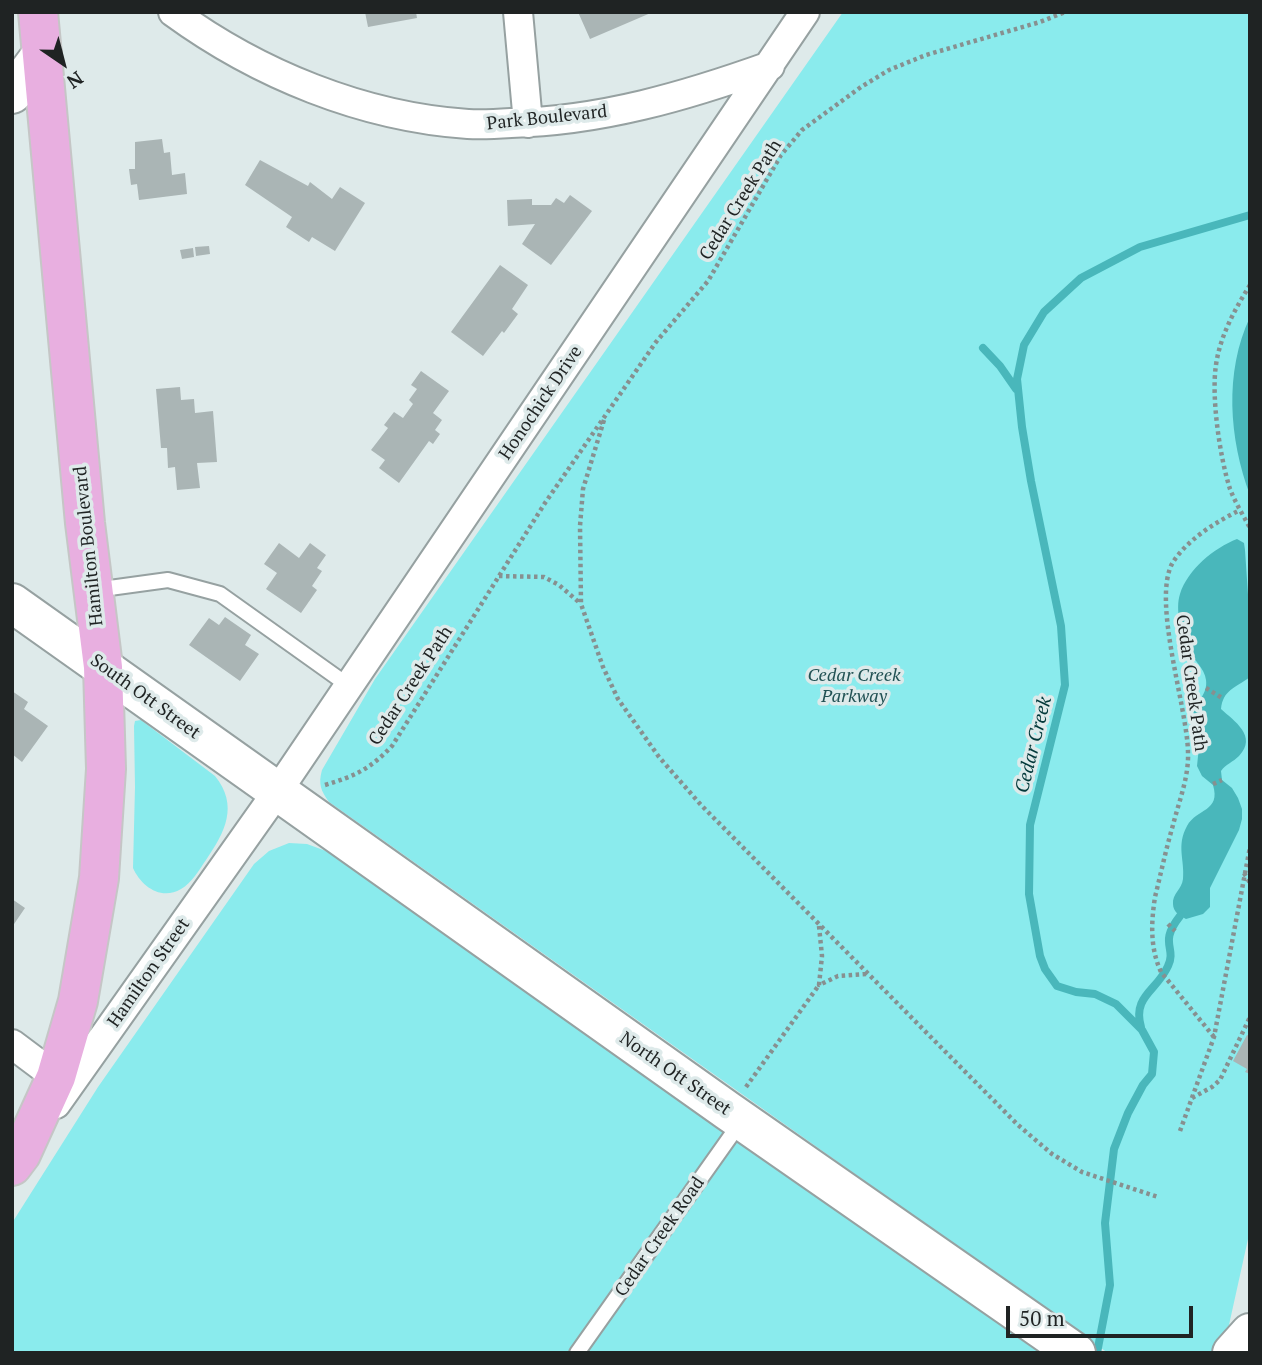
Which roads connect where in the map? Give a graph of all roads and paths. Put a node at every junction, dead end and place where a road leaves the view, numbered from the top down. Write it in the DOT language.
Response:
graph roads {
  1 [pos="38,12"];
  2 [pos="173,12"];
  3 [pos="518,12"];
  4 [pos="805,12"];
  5 [pos="1065,12"];
  6 [pos="42,54"];
  7 [pos="770,65"];
  8 [pos="12,94"];
  9 [pos="528,123"];
  10 [pos="1250,285"];
  11 [pos="605,416"];
  12 [pos="1240,510"];
  13 [pos="1250,528"];
  14 [pos="498,576"];
  15 [pos="93,590"];
  16 [pos="12,603"];
  17 [pos="581,604"];
  18 [pos="103,667"];
  19 [pos="349,686"];
  20 [pos="1206,688"];
  21 [pos="1222,698"];
  22 [pos="1222,779"];
  23 [pos="325,785"];
  24 [pos="1213,785"];
  25 [pos="277,792"];
  26 [pos="1250,847"];
  27 [pos="1244,872"];
  28 [pos="1250,883"];
  29 [pos="1168,923"];
  30 [pos="819,925"];
  31 [pos="1175,931"];
  32 [pos="867,974"];
  33 [pos="819,985"];
  34 [pos="1250,1017"];
  35 [pos="1214,1037"];
  36 [pos="12,1044"];
  37 [pos="56,1077"];
  38 [pos="1192,1098"];
  39 [pos="743,1105"];
  40 [pos="1181,1131"];
  41 [pos="17,1160"];
  42 [pos="1158,1197"];
  43 [pos="1250,1333"];
  44 [pos="1250,1346"];
  45 [pos="578,1353"];
  46 [pos="1076,1353"];
  47 [pos="1232,1353"];
  48 [pos="1249,1353"];
  1 -- 6 [label="main road, Hamilton Boulevard"];
  2 -- 9 [label="street, Park Boulevard"];
  3 -- 9 [label="street"];
  4 -- 7 [label="street, Honochick Drive"];
  5 -- 11 [label="path, Cedar Creek Path"];
  6 -- 8 [label="street"];
  6 -- 15 [label="main road, Hamilton Boulevard"];
  7 -- 9 [label="street, Park Boulevard"];
  7 -- 19 [label="street, Honochick Drive"];
  10 -- 12 [label="path"];
  11 -- 14 [label="path, Cedar Creek Path"];
  11 -- 17 [label="path, Cedar Creek Path"];
  12 -- 13 [label="path"];
  12 -- 35 [label="path, Cedar Creek Path"];
  14 -- 17 [label="path"];
  14 -- 23 [label="path, Cedar Creek Path"];
  15 -- 18 [label="main road, Hamilton Boulevard"];
  15 -- 19 [label="lane"];
  16 -- 18 [label="street, South Ott Street"];
  17 -- 30 [label="path, Cedar Creek Path"];
  18 -- 25 [label="street, South Ott Street"];
  18 -- 37 [label="main road, Hamilton Boulevard"];
  19 -- 25 [label="street, Honochick Drive"];
  20 -- 21 [label="path"];
  22 -- 24 [label="path"];
  25 -- 39 [label="street, North Ott Street"];
  25 -- 41 [label="street, Hamilton Street"];
  26 -- 27 [label="path"];
  27 -- 28 [label="path"];
  27 -- 35 [label="path"];
  29 -- 31 [label="path"];
  30 -- 32 [label="path, Cedar Creek Path"];
  30 -- 33 [label="path"];
  32 -- 33 [label="path"];
  32 -- 42 [label="path, Cedar Creek Path"];
  33 -- 39 [label="path"];
  34 -- 38 [label="path"];
  35 -- 38 [label="path"];
  36 -- 37 [label="street"];
  37 -- 41 [label="main road, Hamilton Street"];
  38 -- 40 [label="path"];
  39 -- 45 [label="lane, Cedar Creek Road"];
  39 -- 46 [label="street, North Ott Street"];
  43 -- 47 [label="street"];
  44 -- 48 [label="street"];
}
